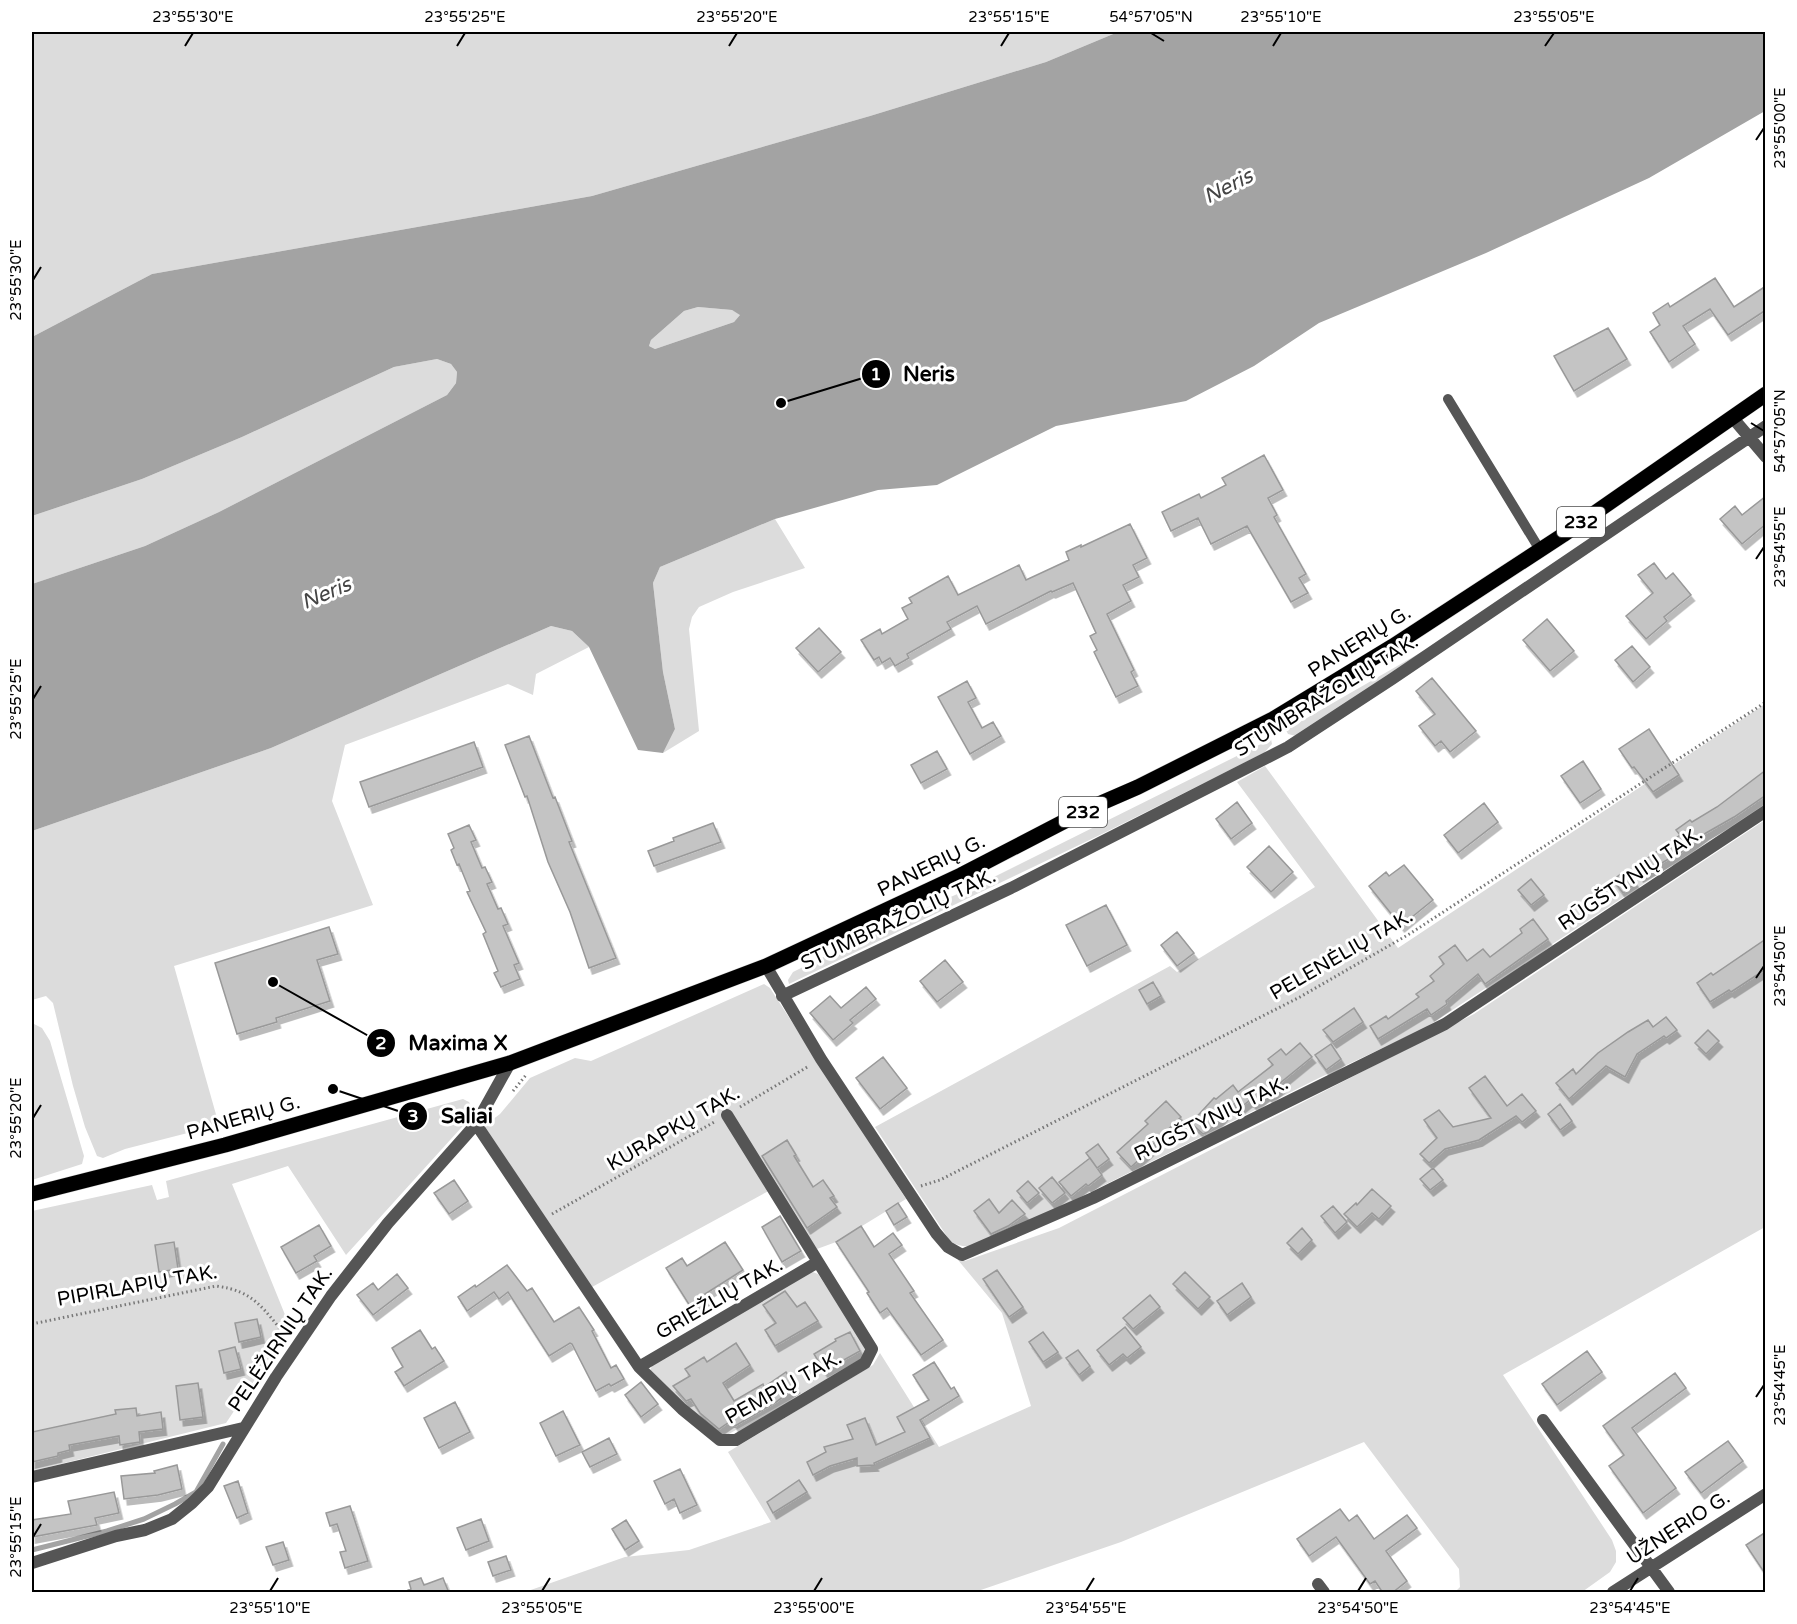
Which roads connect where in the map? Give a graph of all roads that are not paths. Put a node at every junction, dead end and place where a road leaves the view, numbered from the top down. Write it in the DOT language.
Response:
graph roads {
  1 [pos="1766,394"];
  2 [pos="1448,399"];
  3 [pos="1732,417"];
  4 [pos="1766,426"];
  5 [pos="1749,437"];
  6 [pos="1766,457"];
  7 [pos="1540,550"];
  8 [pos="1766,812"];
  9 [pos="766,966"];
  10 [pos="782,996"];
  11 [pos="510,1063"];
  12 [pos="727,1114"];
  13 [pos="476,1124"];
  14 [pos="32,1194"];
  15 [pos="818,1262"];
  16 [pos="639,1367"];
  17 [pos="1543,1420"];
  18 [pos="243,1428"];
  19 [pos="32,1477"];
  20 [pos="1766,1494"];
  21 [pos="32,1563"];
  22 [pos="1650,1567"];
  23 [pos="1613,1593"];
  24 [pos="1669,1593"];
  1 -- 3 [label="main road, PANERIŲ G. / 232"];
  2 -- 7 [label="lane"];
  3 -- 5 [label="street"];
  3 -- 7 [label="main road, PANERIŲ G. / 232"];
  4 -- 5 [label="street, STUMBRAŽOLIŲ TAK."];
  5 -- 6 [label="street"];
  5 -- 10 [label="street, STUMBRAŽOLIŲ TAK."];
  7 -- 9 [label="main road, PANERIŲ G. / 232"];
  8 -- 10 [label="street, RŪGŠTYNIŲ TAK."];
  9 -- 10 [label="street, RŪGŠTYNIŲ TAK."];
  9 -- 11 [label="main road, PANERIŲ G. / 232"];
  11 -- 13 [label="street, PELĖŽIRNIŲ TAK."];
  11 -- 14 [label="main road, PANERIŲ G. / 232"];
  12 -- 15 [label="street, PEMPIŲ TAK."];
  13 -- 16 [label="street, PEMPIŲ TAK."];
  13 -- 18 [label="street, PELĖŽIRNIŲ TAK."];
  15 -- 16 [label="street, GRIEŽLIŲ TAK."];
  15 -- 16 [label="street, PEMPIŲ TAK."];
  17 -- 22 [label="street"];
  18 -- 19 [label="street"];
  18 -- 21 [label="street, PELĖŽIRNIŲ TAK."];
  20 -- 22 [label="street, UŽNERIO G."];
  22 -- 23 [label="street, UŽNERIO G."];
  22 -- 24 [label="street"];
}
